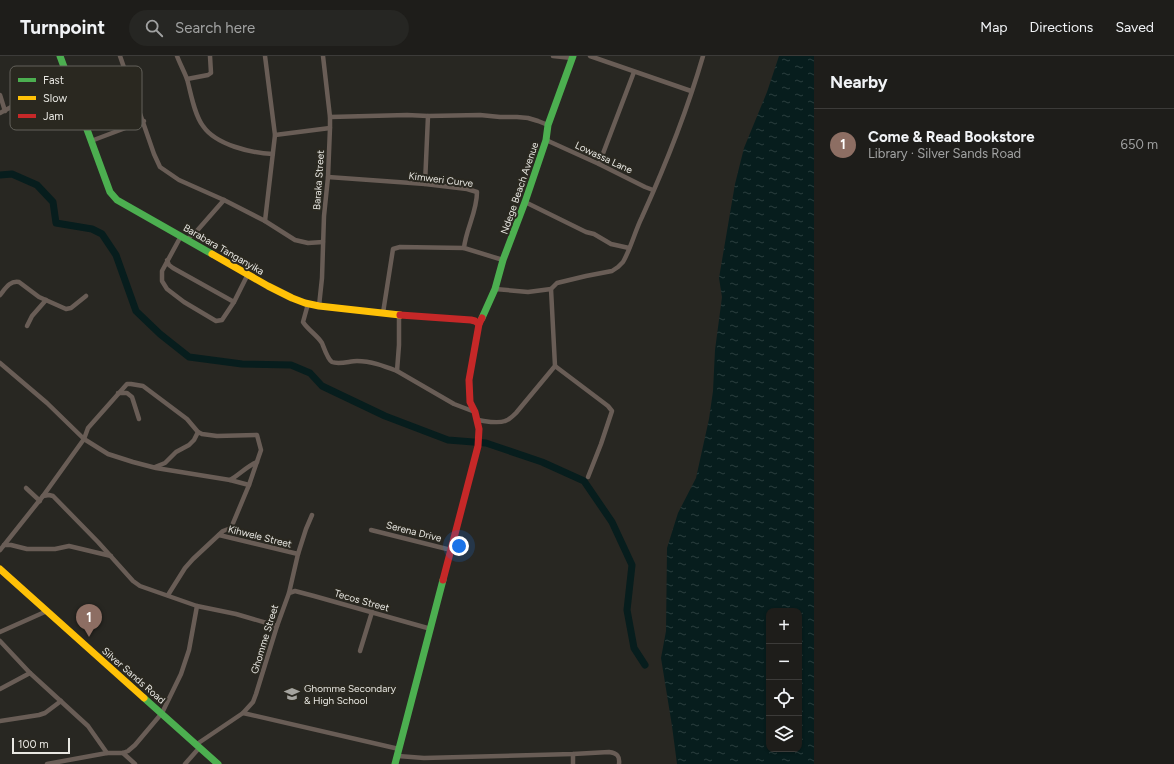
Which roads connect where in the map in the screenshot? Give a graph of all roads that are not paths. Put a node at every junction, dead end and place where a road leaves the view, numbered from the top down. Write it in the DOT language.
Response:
graph roads {
  1 [pos="60,56"];
  2 [pos="120,56"];
  3 [pos="177,56"];
  4 [pos="210,56"];
  5 [pos="265,56"];
  6 [pos="323,56"];
  7 [pos="553,56"];
  8 [pos="590,56"];
  9 [pos="703,56"];
  10 [pos="573,57"];
  11 [pos="64,66"];
  12 [pos="123,66"];
  13 [pos="634,72"];
  14 [pos="187,79"];
  15 [pos="691,91"];
  16 [pos="0,95"];
  17 [pos="10,108"];
  18 [pos="5,111"];
  19 [pos="0,113"];
  20 [pos="142,116"];
  21 [pos="428,116"];
  22 [pos="330,117"];
  23 [pos="144,121"];
  24 [pos="548,125"];
  25 [pos="330,128"];
  26 [pos="87,130"];
  27 [pos="120,130"];
  28 [pos="275,135"];
  29 [pos="546,140"];
  30 [pos="91,141"];
  31 [pos="273,154"];
  32 [pos="599,164"];
  33 [pos="328,177"];
  34 [pos="425,184"];
  35 [pos="653,190"];
  36 [pos="224,200"];
  37 [pos="526,202"];
  38 [pos="265,221"];
  39 [pos="184,238"];
  40 [pos="323,242"];
  41 [pos="464,248"];
  42 [pos="629,248"];
  43 [pos="167,260"];
  44 [pos="503,260"];
  45 [pos="248,274"];
  46 [pos="495,289"];
  47 [pos="551,289"];
  48 [pos="0,295"];
  49 [pos="86,296"];
  50 [pos="46,300"];
  51 [pos="234,302"];
  52 [pos="308,304"];
  53 [pos="319,306"];
  54 [pos="383,313"];
  55 [pos="399,315"];
  56 [pos="479,324"];
  57 [pos="27,326"];
  58 [pos="0,363"];
  59 [pos="555,366"];
  60 [pos="397,371"];
  61 [pos="118,393"];
  62 [pos="475,412"];
  63 [pos="139,418"];
  64 [pos="477,420"];
  65 [pos="198,432"];
  66 [pos="84,440"];
  67 [pos="257,462"];
  68 [pos="153,467"];
  69 [pos="588,477"];
  70 [pos="230,480"];
  71 [pos="248,485"];
  72 [pos="26,488"];
  73 [pos="43,496"];
  74 [pos="40,501"];
  75 [pos="312,515"];
  76 [pos="372,530"];
  77 [pos="219,535"];
  78 [pos="4,545"];
  79 [pos="0,550"];
  80 [pos="451,550"];
  81 [pos="298,554"];
  82 [pos="111,556"];
  83 [pos="0,569"];
  84 [pos="289,593"];
  85 [pos="168,595"];
  86 [pos="198,606"];
  87 [pos="47,611"];
  88 [pos="372,612"];
  89 [pos="277,626"];
  90 [pos="431,629"];
  91 [pos="0,632"];
  92 [pos="0,641"];
  93 [pos="360,651"];
  94 [pos="30,673"];
  95 [pos="0,689"];
  96 [pos="61,701"];
  97 [pos="243,712"];
  98 [pos="162,713"];
  99 [pos="0,721"];
  100 [pos="198,746"];
  101 [pos="107,753"];
  102 [pos="398,753"];
  103 [pos="123,754"];
  104 [pos="573,754"];
  105 [pos="478,757"];
  106 [pos="47,764"];
  107 [pos="135,764"];
  108 [pos="185,764"];
  109 [pos="218,764"];
  110 [pos="395,764"];
  111 [pos="478,764"];
  112 [pos="573,764"];
  113 [pos="619,764"];
  1 -- 11 [label="street, Barabara Tanganyika"];
  2 -- 12 [label="street"];
  3 -- 14 [label="street"];
  4 -- 14 [label="street"];
  5 -- 28 [label="street"];
  6 -- 22 [label="street, Baraka Street"];
  7 -- 10 [label="street"];
  8 -- 13 [label="street"];
  9 -- 15 [label="street"];
  10 -- 24 [label="street, Ndege Beach Avenue"];
  13 -- 15 [label="street"];
  13 -- 32 [label="street"];
  14 -- 31 [label="street"];
  15 -- 35 [label="street"];
  16 -- 18 [label="street"];
  17 -- 18 [label="street"];
  18 -- 19 [label="street"];
  20 -- 23 [label="street"];
  21 -- 22 [label="street"];
  21 -- 24 [label="street"];
  21 -- 34 [label="street"];
  22 -- 25 [label="street, Baraka Street"];
  23 -- 36 [label="street"];
  24 -- 29 [label="street, Ndege Beach Avenue"];
  25 -- 28 [label="street"];
  25 -- 33 [label="street, Baraka Street"];
  26 -- 30 [label="street, Barabara Tanganyika"];
  27 -- 30 [label="street"];
  28 -- 31 [label="street"];
  29 -- 32 [label="street, Lowassa Lane"];
  29 -- 37 [label="street, Ndege Beach Avenue"];
  30 -- 39 [label="street, Barabara Tanganyika"];
  31 -- 38 [label="street"];
  32 -- 35 [label="street, Lowassa Lane"];
  33 -- 34 [label="street, Kimweri Curve"];
  33 -- 40 [label="street, Baraka Street"];
  34 -- 41 [label="street, Kimweri Curve"];
  35 -- 42 [label="street"];
  36 -- 38 [label="street"];
  36 -- 39 [label="street"];
  37 -- 42 [label="street"];
  37 -- 44 [label="street, Ndege Beach Avenue"];
  38 -- 40 [label="street"];
  39 -- 43 [label="street"];
  39 -- 45 [label="street, Barabara Tanganyika"];
  40 -- 53 [label="street, Baraka Street"];
  41 -- 44 [label="street"];
  41 -- 54 [label="street"];
  42 -- 47 [label="street"];
  43 -- 51 [label="street"];
  43 -- 51 [label="street"];
  44 -- 46 [label="street, Ndege Beach Avenue"];
  45 -- 51 [label="street"];
  45 -- 52 [label="street, Barabara Tanganyika"];
  46 -- 47 [label="street"];
  46 -- 56 [label="street, Ndege Beach Avenue"];
  47 -- 59 [label="street"];
  48 -- 50 [label="street"];
  49 -- 50 [label="street"];
  50 -- 57 [label="street"];
  52 -- 53 [label="street, Barabara Tanganyika"];
  52 -- 60 [label="street"];
  53 -- 54 [label="street, Barabara Tanganyika"];
  54 -- 55 [label="street, Barabara Tanganyika"];
  55 -- 56 [label="street, Barabara Tanganyika"];
  55 -- 60 [label="street"];
  56 -- 62 [label="street, Ndege Beach Avenue"];
  58 -- 66 [label="street"];
  59 -- 64 [label="street"];
  59 -- 69 [label="street"];
  60 -- 62 [label="street"];
  61 -- 63 [label="street"];
  61 -- 65 [label="street"];
  61 -- 66 [label="street"];
  62 -- 64 [label="street, Ndege Beach Avenue"];
  64 -- 80 [label="street, Ndege Beach Avenue"];
  65 -- 67 [label="street"];
  65 -- 68 [label="street"];
  66 -- 68 [label="street"];
  66 -- 73 [label="street"];
  67 -- 70 [label="street"];
  67 -- 71 [label="street"];
  68 -- 70 [label="street"];
  70 -- 71 [label="street"];
  71 -- 77 [label="street"];
  72 -- 74 [label="street"];
  73 -- 74 [label="street"];
  73 -- 82 [label="street"];
  74 -- 78 [label="street"];
  75 -- 81 [label="street, Ghomme Street"];
  76 -- 80 [label="street, Serena Drive"];
  77 -- 81 [label="street, Kihwele Street"];
  77 -- 85 [label="street"];
  78 -- 79 [label="street"];
  78 -- 82 [label="street"];
  80 -- 90 [label="street, Ndege Beach Avenue"];
  81 -- 84 [label="street, Ghomme Street"];
  82 -- 85 [label="street"];
  83 -- 87 [label="street, Silver Sands Road"];
  84 -- 88 [label="street, Tecos Street"];
  84 -- 89 [label="street, Ghomme Street"];
  85 -- 86 [label="street"];
  86 -- 89 [label="street"];
  86 -- 98 [label="street"];
  87 -- 91 [label="street"];
  87 -- 98 [label="street, Silver Sands Road"];
  88 -- 90 [label="street, Tecos Street"];
  88 -- 93 [label="street"];
  89 -- 97 [label="street, Ghomme Street"];
  90 -- 102 [label="street, Ndege Beach Avenue"];
  92 -- 94 [label="street"];
  94 -- 95 [label="street"];
  94 -- 96 [label="street"];
  96 -- 99 [label="street"];
  96 -- 101 [label="street"];
  97 -- 100 [label="street, Ghomme Street"];
  97 -- 102 [label="street"];
  98 -- 100 [label="street, Silver Sands Road"];
  98 -- 103 [label="street"];
  100 -- 108 [label="street, Ghomme Street"];
  100 -- 109 [label="street, Silver Sands Road"];
  101 -- 103 [label="street"];
  101 -- 106 [label="street"];
  102 -- 105 [label="street"];
  102 -- 110 [label="street, Ndege Beach Avenue"];
  103 -- 107 [label="street"];
  104 -- 105 [label="street"];
  104 -- 112 [label="street"];
  104 -- 113 [label="street"];
  105 -- 111 [label="street"];
}
